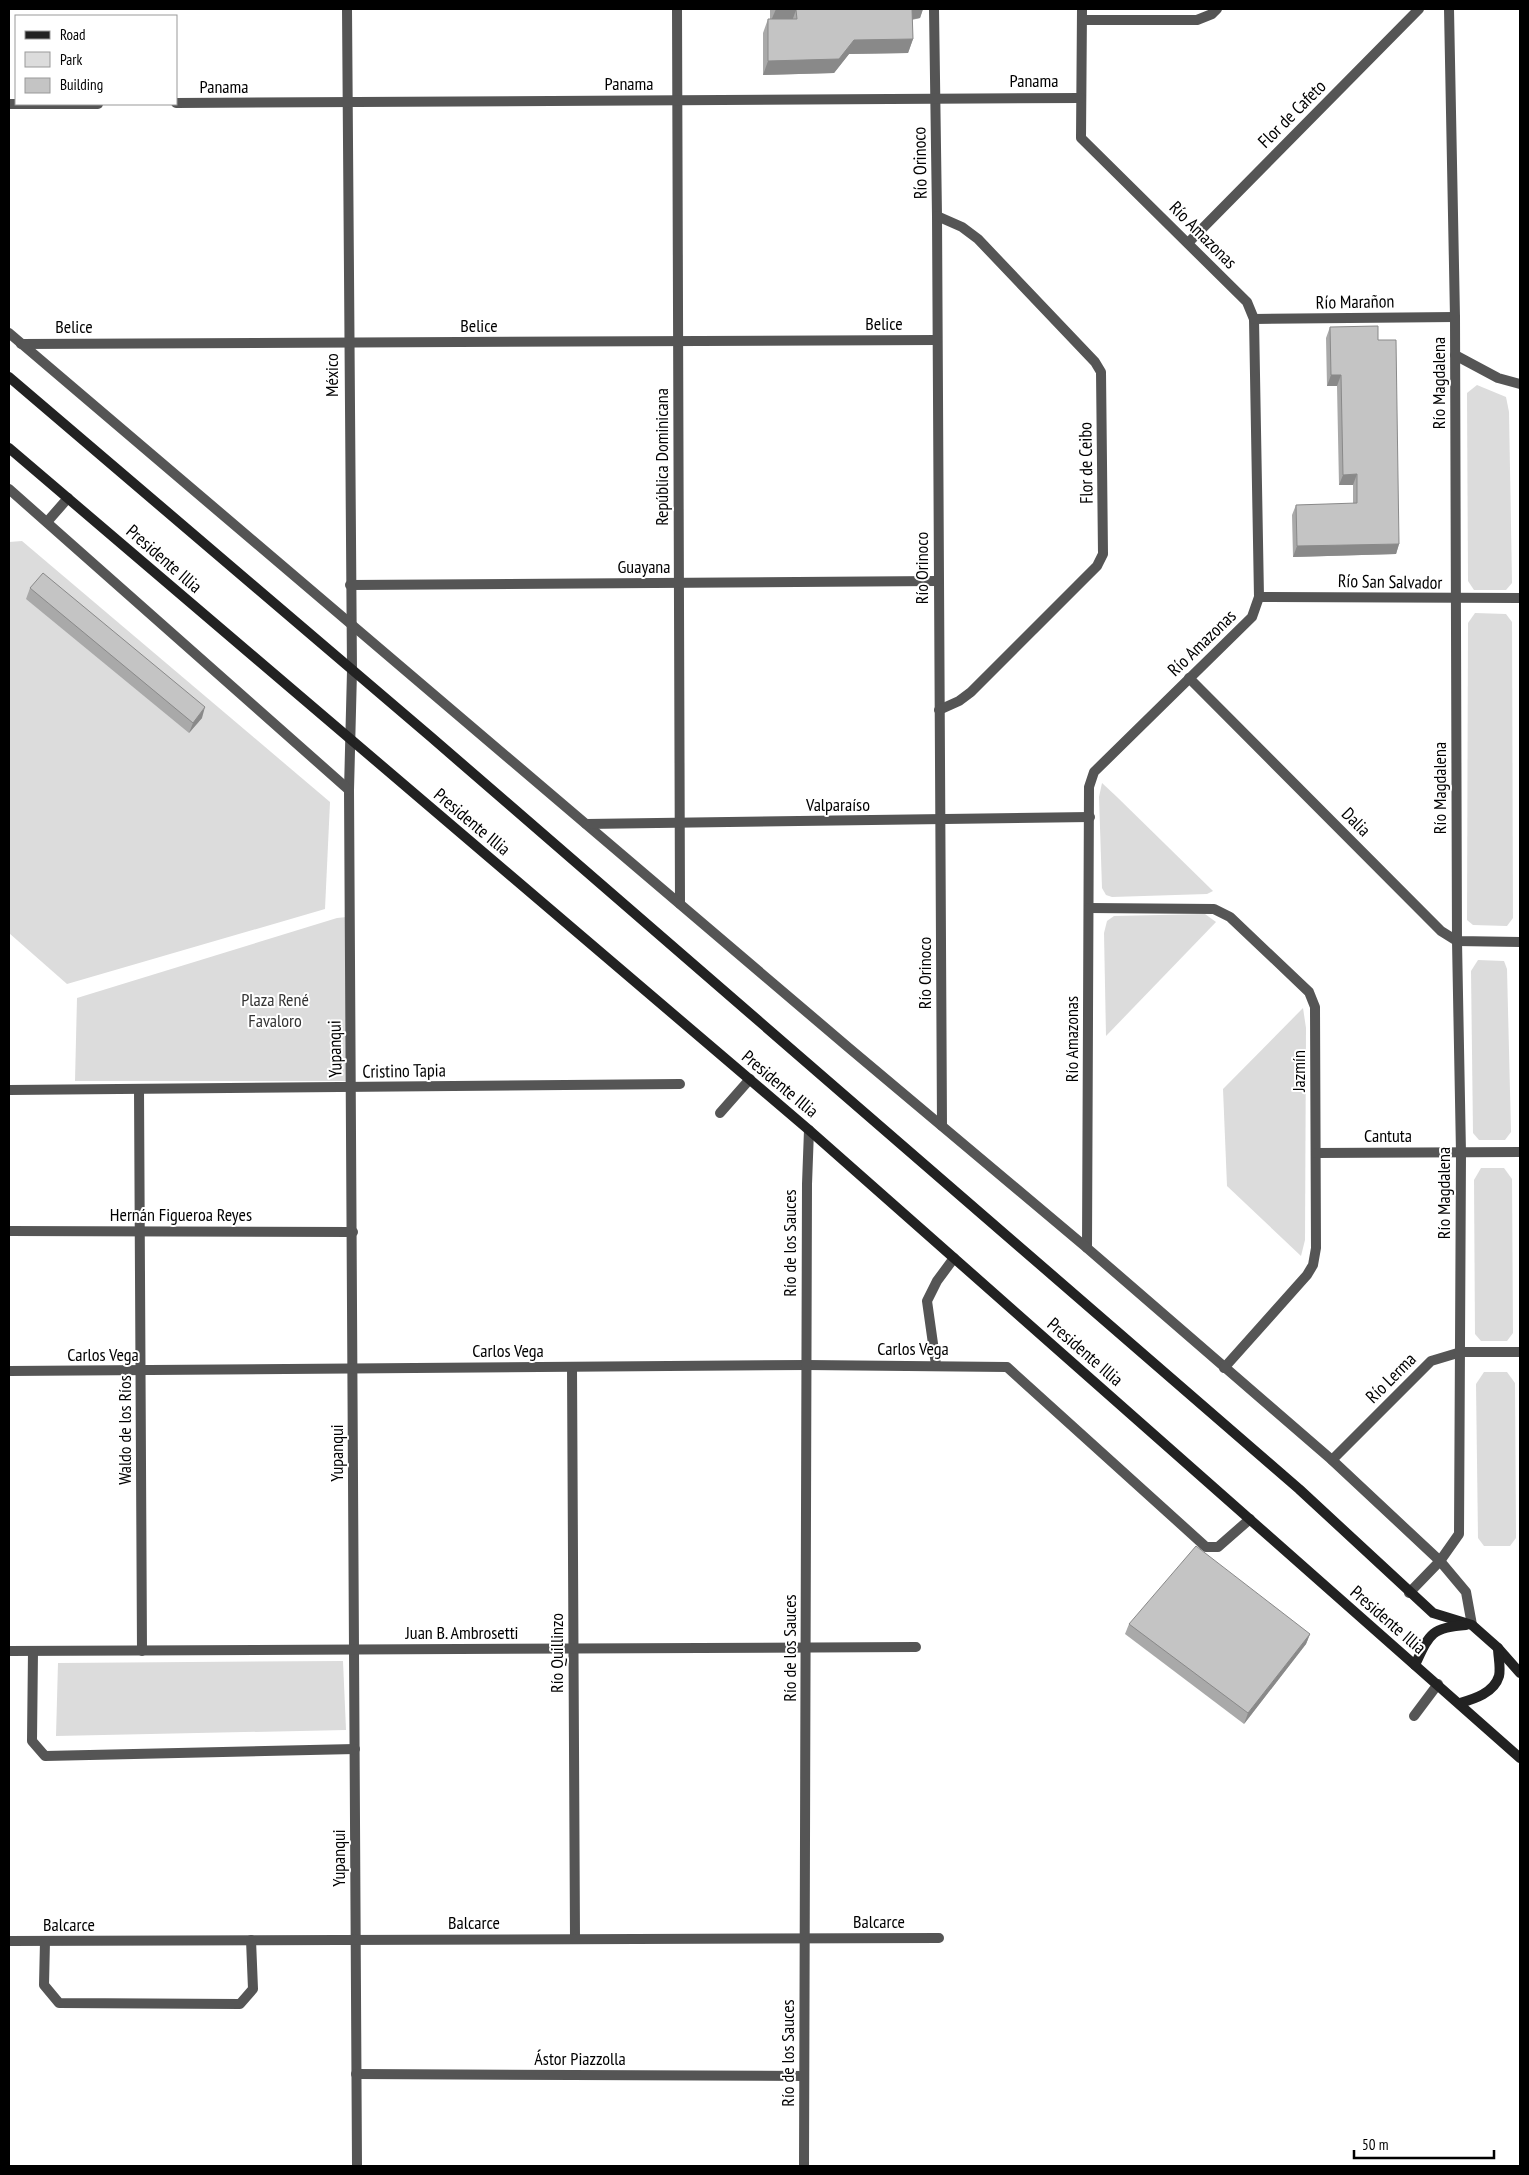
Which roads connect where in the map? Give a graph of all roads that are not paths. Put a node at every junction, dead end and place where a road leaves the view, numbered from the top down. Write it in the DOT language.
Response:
graph roads {
  1 [pos="347,9"];
  2 [pos="677,9"];
  3 [pos="934,9"];
  4 [pos="1082,9"];
  5 [pos="1217,9"];
  6 [pos="1419,9"];
  7 [pos="1449,9"];
  8 [pos="1082,20"];
  9 [pos="935,97"];
  10 [pos="1082,98"];
  11 [pos="677,100"];
  12 [pos="347,102"];
  13 [pos="178,103"];
  14 [pos="937,216"];
  15 [pos="1188,243"];
  16 [pos="1455,317"];
  17 [pos="1254,319"];
  18 [pos="9,333"];
  19 [pos="936,340"];
  20 [pos="678,341"];
  21 [pos="348,342"];
  22 [pos="21,344"];
  23 [pos="1455,355"];
  24 [pos="9,377"];
  25 [pos="1520,384"];
  26 [pos="9,448"];
  27 [pos="9,489"];
  28 [pos="68,498"];
  29 [pos="47,522"];
  30 [pos="938,581"];
  31 [pos="679,582"];
  32 [pos="350,585"];
  33 [pos="1259,597"];
  34 [pos="1520,598"];
  35 [pos="1456,599"];
  36 [pos="350,624"];
  37 [pos="352,670"];
  38 [pos="1189,678"];
  39 [pos="939,710"];
  40 [pos="350,741"];
  41 [pos="349,790"];
  42 [pos="1090,817"];
  43 [pos="940,821"];
  44 [pos="680,822"];
  45 [pos="586,824"];
  46 [pos="680,904"];
  47 [pos="1089,908"];
  48 [pos="1457,941"];
  49 [pos="1520,942"];
  50 [pos="750,1079"];
  51 [pos="680,1084"];
  52 [pos="352,1088"];
  53 [pos="139,1089"];
  54 [pos="9,1090"];
  55 [pos="720,1113"];
  56 [pos="942,1126"];
  57 [pos="810,1130"];
  58 [pos="1520,1152"];
  59 [pos="1316,1153"];
  60 [pos="1461,1153"];
  61 [pos="9,1231"];
  62 [pos="140,1231"];
  63 [pos="352,1232"];
  64 [pos="1087,1248"];
  65 [pos="954,1258"];
  66 [pos="1461,1352"];
  67 [pos="1520,1352"];
  68 [pos="807,1365"];
  69 [pos="936,1365"];
  70 [pos="572,1367"];
  71 [pos="353,1368"];
  72 [pos="1224,1368"];
  73 [pos="9,1371"];
  74 [pos="140,1371"];
  75 [pos="1332,1460"];
  76 [pos="1250,1519"];
  77 [pos="1440,1561"];
  78 [pos="1409,1593"];
  79 [pos="1472,1625"];
  80 [pos="916,1647"];
  81 [pos="806,1648"];
  82 [pos="1498,1648"];
  83 [pos="573,1649"];
  84 [pos="355,1650"];
  85 [pos="9,1651"];
  86 [pos="33,1651"];
  87 [pos="142,1651"];
  88 [pos="1415,1665"];
  89 [pos="1520,1673"];
  90 [pos="1438,1684"];
  91 [pos="1460,1703"];
  92 [pos="1414,1716"];
  93 [pos="355,1749"];
  94 [pos="1520,1758"];
  95 [pos="939,1938"];
  96 [pos="575,1939"];
  97 [pos="805,1939"];
  98 [pos="251,1940"];
  99 [pos="356,1940"];
  100 [pos="9,1941"];
  101 [pos="45,1941"];
  102 [pos="356,2074"];
  103 [pos="804,2076"];
  104 [pos="357,2166"];
  105 [pos="804,2166"];
  1 -- 12 [label="street, México"];
  2 -- 11 [label="street, República Dominicana"];
  3 -- 9 [label="street, Río Orinoco"];
  4 -- 8 [label="street, Río Amazonas"];
  5 -- 8 [label="street"];
  6 -- 15 [label="street, Flor de Cafeto"];
  7 -- 16 [label="street, Río Magdalena"];
  8 -- 10 [label="street, Río Amazonas"];
  9 -- 10 [label="street, Panama"];
  9 -- 11 [label="street, Panama"];
  9 -- 14 [label="street, Río Orinoco"];
  10 -- 15 [label="street, Río Amazonas"];
  11 -- 12 [label="street, Panama"];
  11 -- 20 [label="street, República Dominicana"];
  12 -- 13 [label="street, Panama"];
  12 -- 21 [label="street, México"];
  14 -- 19 [label="street, Río Orinoco"];
  14 -- 39 [label="street, Flor de Ceibo"];
  15 -- 17 [label="street, Río Amazonas"];
  16 -- 17 [label="street, Río Marañon"];
  16 -- 23 [label="street, Río Magdalena"];
  17 -- 33 [label="street, Río Amazonas"];
  18 -- 22 [label="street"];
  19 -- 20 [label="street, Belice"];
  19 -- 30 [label="street, Río Orinoco"];
  20 -- 21 [label="street, Belice"];
  20 -- 31 [label="street, República Dominicana"];
  21 -- 22 [label="street, Belice"];
  21 -- 32 [label="street, México"];
  22 -- 36 [label="street"];
  23 -- 25 [label="street"];
  23 -- 35 [label="street, Río Magdalena"];
  24 -- 37 [label="main road, Presidente Illia"];
  26 -- 28 [label="main road, Presidente Illia"];
  27 -- 29 [label="street"];
  28 -- 29 [label="street"];
  28 -- 40 [label="main road, Presidente Illia"];
  29 -- 41 [label="street"];
  30 -- 31 [label="street, Guayana"];
  30 -- 39 [label="street, Río Orinoco"];
  31 -- 32 [label="street, Guayana"];
  31 -- 44 [label="street, República Dominicana"];
  32 -- 36 [label="street, México"];
  33 -- 35 [label="street, Río San Salvador"];
  33 -- 38 [label="street, Río Amazonas"];
  34 -- 35 [label="street, Río San Salvador"];
  35 -- 48 [label="street, Río Magdalena"];
  36 -- 37 [label="street, México"];
  36 -- 45 [label="street"];
  37 -- 40 [label="street, México"];
  37 -- 78 [label="main road, Presidente Illia"];
  38 -- 42 [label="street, Río Amazonas"];
  38 -- 48 [label="street, Dalia"];
  39 -- 43 [label="street, Río Orinoco"];
  40 -- 41 [label="street, Yupanqui"];
  40 -- 50 [label="main road, Presidente Illia"];
  41 -- 52 [label="street, Yupanqui"];
  42 -- 43 [label="street, Valparaíso"];
  42 -- 47 [label="street, Río Amazonas"];
  43 -- 44 [label="street, Valparaíso"];
  43 -- 56 [label="street, Río Orinoco"];
  44 -- 45 [label="street, Valparaíso"];
  44 -- 46 [label="street, República Dominicana"];
  45 -- 46 [label="street"];
  46 -- 56 [label="street"];
  47 -- 59 [label="street, Jazmín"];
  47 -- 64 [label="street, Río Amazonas"];
  48 -- 49 [label="street"];
  48 -- 60 [label="street, Río Magdalena"];
  50 -- 55 [label="street"];
  50 -- 57 [label="main road, Presidente Illia"];
  51 -- 52 [label="street, Cristino Tapia"];
  52 -- 53 [label="street, Cristino Tapia"];
  52 -- 63 [label="street, Yupanqui"];
  53 -- 54 [label="street, Cristino Tapia"];
  53 -- 62 [label="street, Waldo de los Ríos"];
  56 -- 64 [label="street"];
  57 -- 65 [label="main road, Presidente Illia"];
  57 -- 68 [label="street, Río de los Sauces"];
  58 -- 60 [label="street, Cantuta"];
  59 -- 60 [label="street, Cantuta"];
  59 -- 72 [label="street, Jazmín"];
  60 -- 66 [label="street, Río Magdalena"];
  61 -- 62 [label="street, Hernán Figueroa Reyes"];
  62 -- 63 [label="street, Hernán Figueroa Reyes"];
  62 -- 74 [label="street, Waldo de los Ríos"];
  63 -- 71 [label="street, Yupanqui"];
  64 -- 72 [label="street"];
  65 -- 69 [label="street"];
  65 -- 76 [label="main road, Presidente Illia"];
  66 -- 67 [label="street, Río Lerma"];
  66 -- 75 [label="street, Río Lerma"];
  66 -- 77 [label="street, Río Magdalena"];
  68 -- 69 [label="street, Carlos Vega"];
  68 -- 70 [label="street, Carlos Vega"];
  68 -- 81 [label="street, Río de los Sauces"];
  69 -- 76 [label="street, Carlos Vega"];
  70 -- 71 [label="street, Carlos Vega"];
  70 -- 83 [label="street, Río Quillinzo"];
  71 -- 74 [label="street, Carlos Vega"];
  71 -- 84 [label="street, Yupanqui"];
  72 -- 75 [label="street"];
  73 -- 74 [label="street, Carlos Vega"];
  74 -- 87 [label="street, Waldo de los Ríos"];
  75 -- 77 [label="street"];
  76 -- 88 [label="main road, Presidente Illia"];
  77 -- 78 [label="street, Río Magdalena"];
  77 -- 79 [label="street"];
  78 -- 79 [label="main road, Presidente Illia"];
  79 -- 82 [label="main road, Presidente Illia"];
  79 -- 88 [label="main road"];
  80 -- 81 [label="street, Juan B. Ambrosetti"];
  81 -- 83 [label="street, Juan B. Ambrosetti"];
  81 -- 97 [label="street, Río de los Sauces"];
  82 -- 89 [label="main road, Presidente Illia"];
  82 -- 91 [label="main road"];
  83 -- 84 [label="street, Juan B. Ambrosetti"];
  83 -- 96 [label="street, Río Quillinzo"];
  84 -- 87 [label="street, Juan B. Ambrosetti"];
  84 -- 93 [label="street, Yupanqui"];
  85 -- 86 [label="street, Juan B. Ambrosetti"];
  86 -- 87 [label="street, Juan B. Ambrosetti"];
  86 -- 93 [label="street"];
  88 -- 90 [label="main road, Presidente Illia"];
  90 -- 91 [label="main road, Presidente Illia"];
  90 -- 92 [label="street"];
  91 -- 94 [label="main road, Presidente Illia"];
  93 -- 99 [label="street, Yupanqui"];
  95 -- 97 [label="street, Balcarce"];
  96 -- 97 [label="street, Balcarce"];
  96 -- 99 [label="street, Balcarce"];
  97 -- 103 [label="street, Río de los Sauces"];
  98 -- 99 [label="street, Balcarce"];
  98 -- 101 [label="street, Balcarce"];
  98 -- 101 [label="street"];
  99 -- 102 [label="street, Yupanqui"];
  100 -- 101 [label="street, Balcarce"];
  102 -- 103 [label="street, Ástor Piazzolla"];
  102 -- 104 [label="street, Yupanqui"];
  103 -- 105 [label="street, Río de los Sauces"];
}
